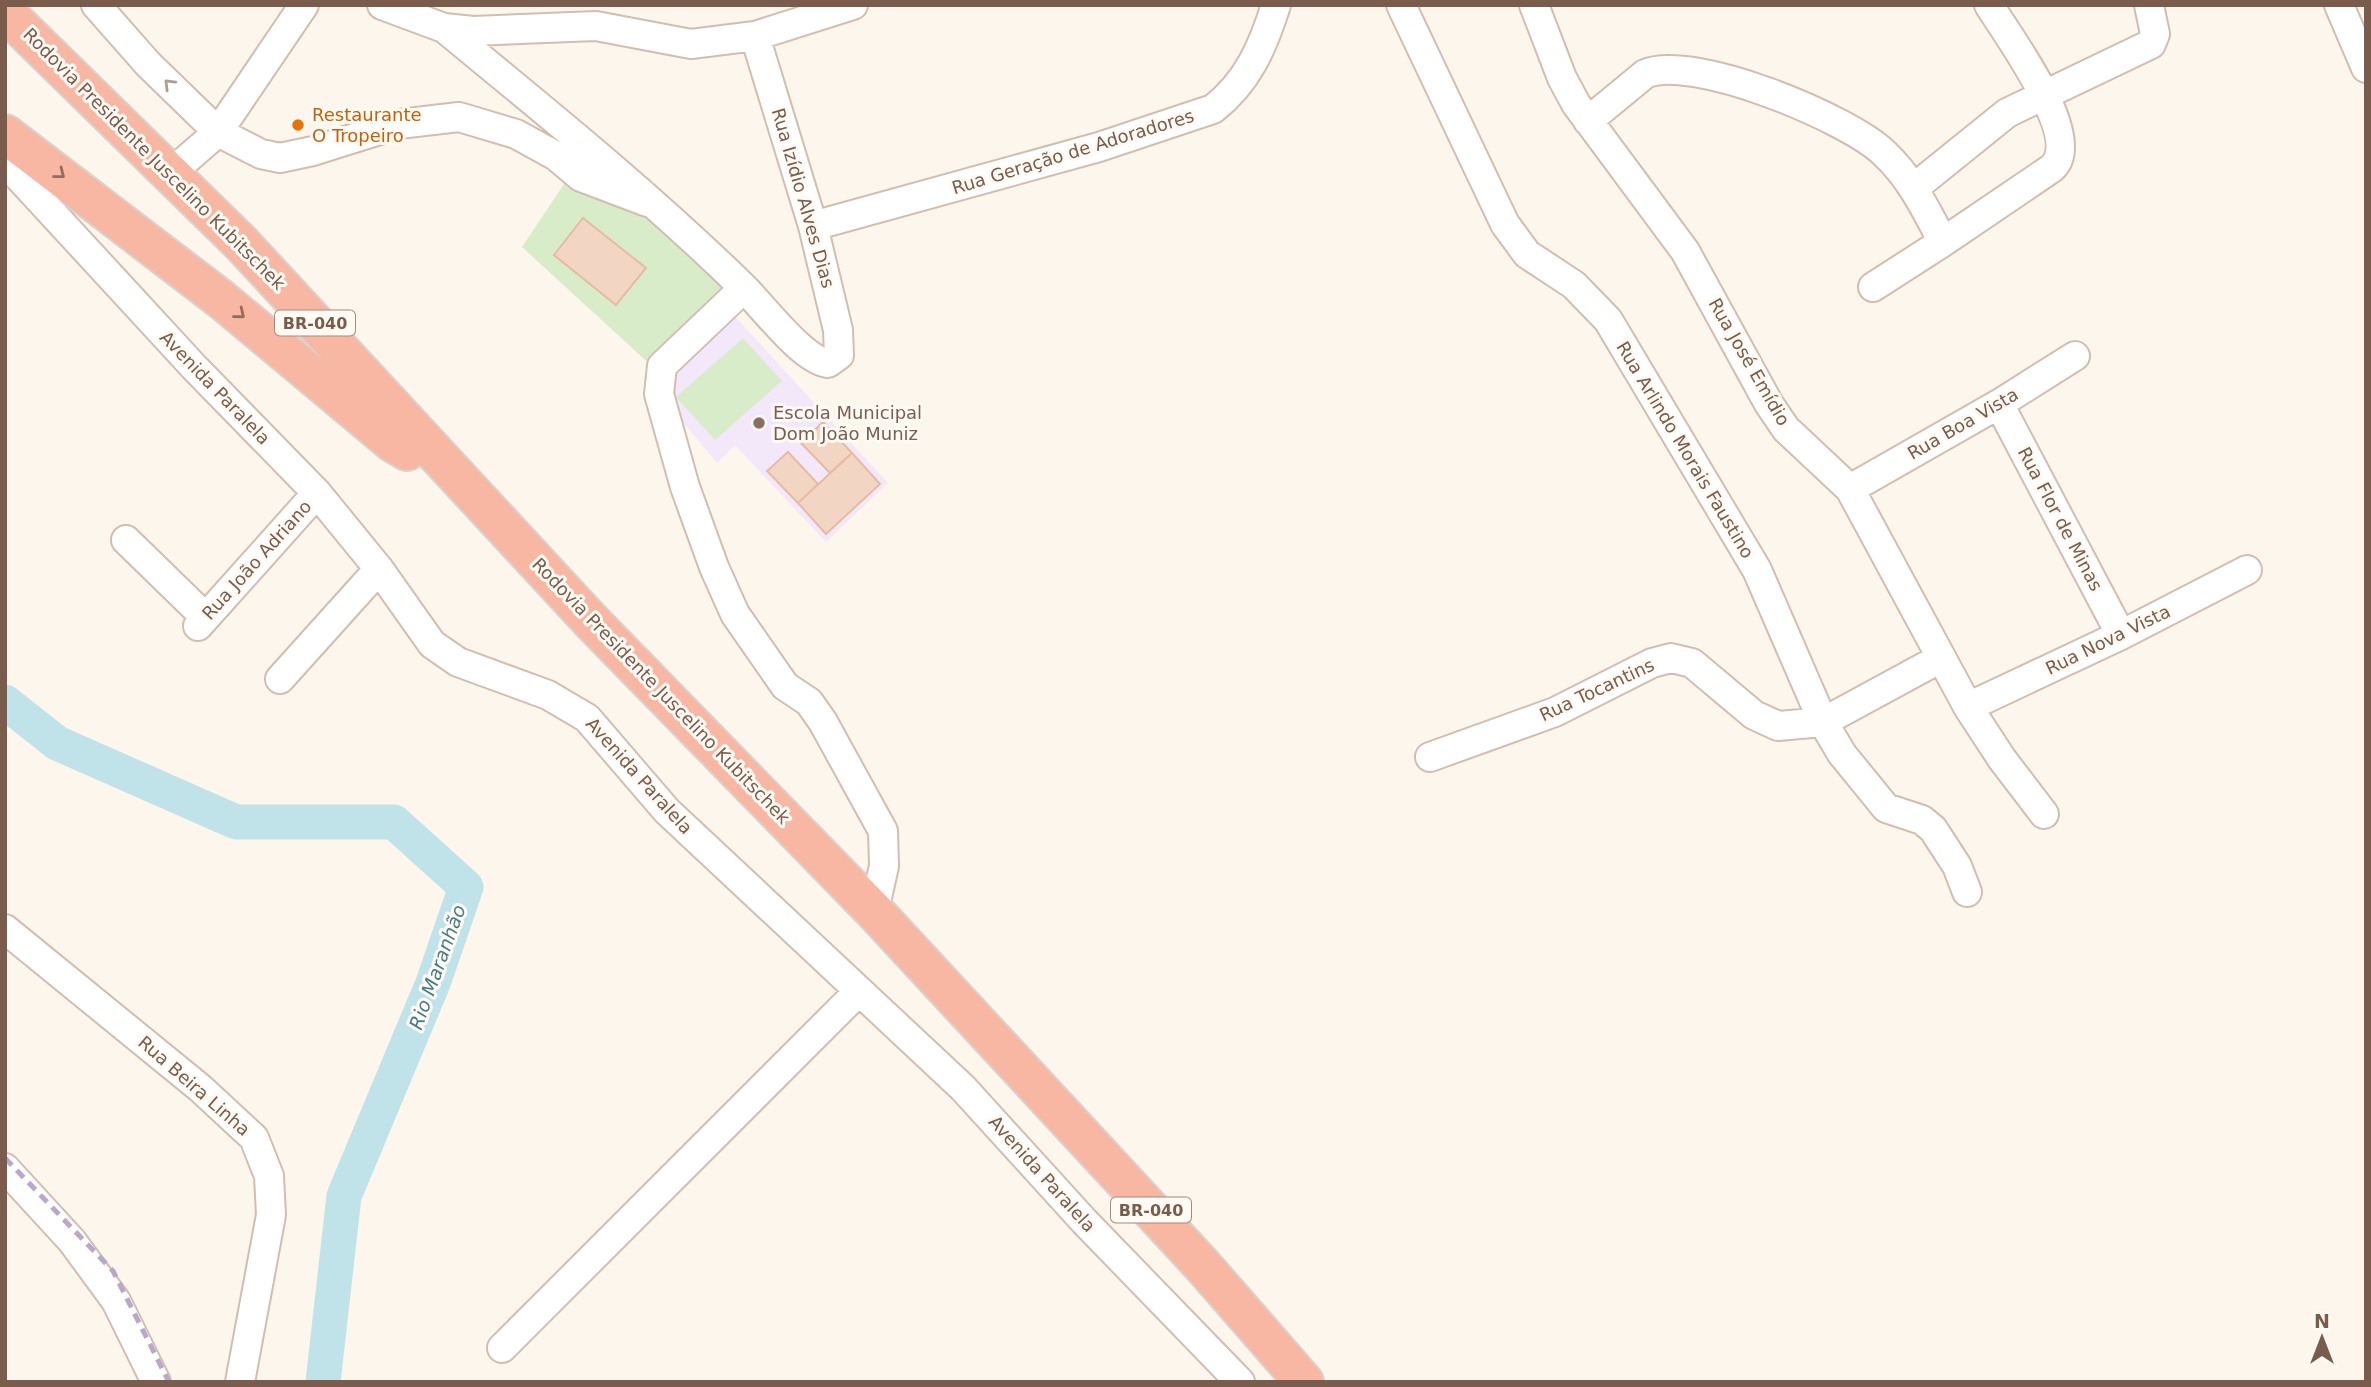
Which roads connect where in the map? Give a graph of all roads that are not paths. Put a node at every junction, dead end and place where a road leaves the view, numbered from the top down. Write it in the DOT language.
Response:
graph roads {
  1 [pos="96,5"];
  2 [pos="304,5"];
  3 [pos="382,5"];
  4 [pos="853,5"];
  5 [pos="1276,5"];
  6 [pos="1401,5"];
  7 [pos="1534,5"];
  8 [pos="1989,5"];
  9 [pos="2150,5"];
  10 [pos="2339,5"];
  11 [pos="5,12"];
  12 [pos="444,28"];
  13 [pos="755,36"];
  14 [pos="2366,68"];
  15 [pos="2044,95"];
  16 [pos="1588,121"];
  17 [pos="218,132"];
  18 [pos="5,134"];
  19 [pos="5,162"];
  20 [pos="172,172"];
  21 [pos="1914,188"];
  22 [pos="657,206"];
  23 [pos="813,226"];
  24 [pos="1943,242"];
  25 [pos="1873,287"];
  26 [pos="744,288"];
  27 [pos="2075,356"];
  28 [pos="1999,404"];
  29 [pos="457,474"];
  30 [pos="1850,489"];
  31 [pos="317,493"];
  32 [pos="126,540"];
  33 [pos="379,569"];
  34 [pos="2247,570"];
  35 [pos="2121,635"];
  36 [pos="1941,658"];
  37 [pos="281,679"];
  38 [pos="1968,707"];
  39 [pos="1823,722"];
  40 [pos="1430,757"];
  41 [pos="2044,814"];
  42 [pos="1967,892"];
  43 [pos="874,911"];
  44 [pos="5,929"];
  45 [pos="859,991"];
  46 [pos="5,1168"];
  47 [pos="502,1348"];
  48 [pos="156,1382"];
  49 [pos="240,1382"];
  50 [pos="1240,1382"];
  51 [pos="1304,1382"];
  17 -- 1 [label="street, one-way"];
  2 -- 17 [label="street"];
  3 -- 12 [label="street"];
  4 -- 13 [label="street"];
  5 -- 23 [label="street, Rua Geração de Adoradores"];
  6 -- 39 [label="street, Rua Arlindo Morais Faustino"];
  7 -- 16 [label="street, Rua José Emídio"];
  8 -- 15 [label="street"];
  9 -- 15 [label="street"];
  10 -- 14 [label="street"];
  11 -- 20 [label="highway, Rodovia Presidente Juscelino Kubitschek / BR-040"];
  12 -- 13 [label="street"];
  12 -- 22 [label="street"];
  13 -- 23 [label="street, Rua Izídio Alves Dias"];
  15 -- 21 [label="street"];
  15 -- 24 [label="street"];
  16 -- 21 [label="street"];
  16 -- 30 [label="street, Rua José Emídio"];
  17 -- 20 [label="street"];
  17 -- 22 [label="street"];
  18 -- 29 [label="highway, one-way"];
  19 -- 31 [label="street, Avenida Paralela"];
  20 -- 29 [label="highway, Rodovia Presidente Juscelino Kubitschek / BR-040"];
  21 -- 24 [label="street"];
  22 -- 26 [label="street"];
  23 -- 26 [label="street, Rua Izídio Alves Dias"];
  24 -- 25 [label="street"];
  26 -- 43 [label="street"];
  27 -- 28 [label="street, Rua Boa Vista"];
  28 -- 30 [label="street, Rua Boa Vista"];
  28 -- 35 [label="street, Rua Flor de Minas"];
  29 -- 43 [label="highway, Rodovia Presidente Juscelino Kubitschek / BR-040"];
  30 -- 36 [label="street, Rua José Emídio"];
  31 -- 32 [label="street, Rua João Adriano"];
  31 -- 33 [label="street, Avenida Paralela"];
  33 -- 37 [label="street"];
  33 -- 45 [label="street, Avenida Paralela"];
  34 -- 35 [label="street, Rua Nova Vista"];
  35 -- 38 [label="street, Rua Nova Vista"];
  36 -- 38 [label="street, Rua José Emídio"];
  36 -- 39 [label="street, Rua Tocantins"];
  38 -- 41 [label="street, Rua José Emídio"];
  39 -- 40 [label="street, Rua Tocantins"];
  39 -- 42 [label="street, Rua Arlindo Morais Faustino"];
  43 -- 51 [label="highway, Rodovia Presidente Juscelino Kubitschek / BR-040"];
  44 -- 49 [label="street, Rua Beira Linha"];
  45 -- 47 [label="street"];
  45 -- 50 [label="street, Avenida Paralela"];
  46 -- 48 [label="street"];
}
